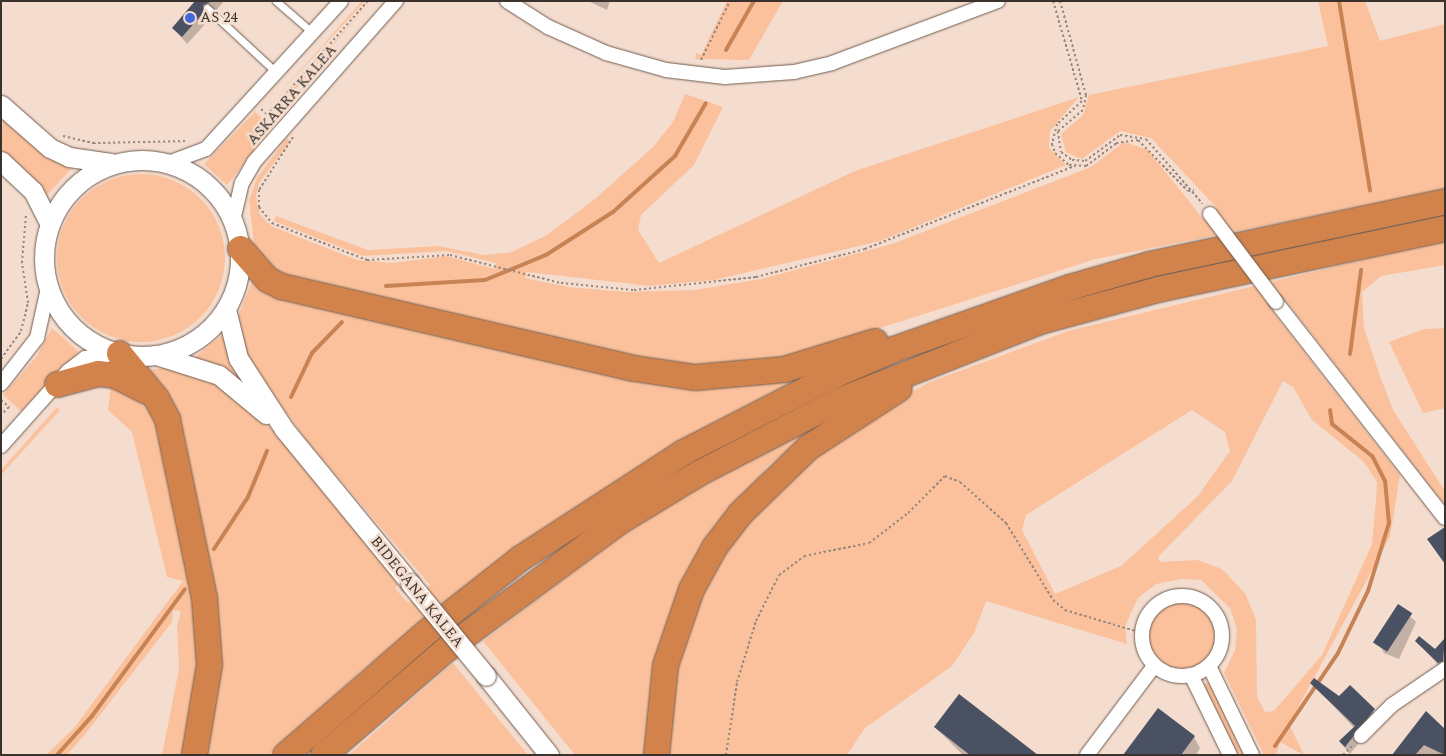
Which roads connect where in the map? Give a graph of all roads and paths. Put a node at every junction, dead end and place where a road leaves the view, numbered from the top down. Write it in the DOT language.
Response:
graph roads {
  1 [pos="276,1"];
  2 [pos="341,1"];
  3 [pos="368,1"];
  4 [pos="396,1"];
  5 [pos="507,1"];
  6 [pos="730,1"];
  7 [pos="998,1"];
  8 [pos="1053,1"];
  9 [pos="1060,1"];
  10 [pos="208,8"];
  11 [pos="313,33"];
  12 [pos="701,63"];
  13 [pos="277,72"];
  14 [pos="1,106"];
  15 [pos="267,115"];
  16 [pos="1,161"];
  17 [pos="168,162"];
  18 [pos="112,163"];
  19 [pos="1075,166"];
  20 [pos="1194,190"];
  21 [pos="1445,201"];
  22 [pos="26,208"];
  23 [pos="1210,214"];
  24 [pos="233,221"];
  25 [pos="49,223"];
  26 [pos="1445,228"];
  27 [pos="240,248"];
  28 [pos="496,266"];
  29 [pos="1069,286"];
  30 [pos="48,288"];
  31 [pos="226,309"];
  32 [pos="1040,321"];
  33 [pos="119,353"];
  34 [pos="156,355"];
  35 [pos="1,359"];
  36 [pos="1,384"];
  37 [pos="58,384"];
  38 [pos="156,398"];
  39 [pos="1,400"];
  40 [pos="1,415"];
  41 [pos="284,429"];
  42 [pos="1,446"];
  43 [pos="1445,518"];
  44 [pos="1142,633"];
  45 [pos="1154,666"];
  46 [pos="1209,666"];
  47 [pos="1445,669"];
  48 [pos="1191,675"];
  49 [pos="1361,736"];
  50 [pos="194,755"];
  51 [pos="285,755"];
  52 [pos="323,755"];
  53 [pos="549,755"];
  54 [pos="656,755"];
  55 [pos="726,755"];
  56 [pos="1087,755"];
  57 [pos="1230,755"];
  58 [pos="1252,755"];
  1 -- 11 [label="lane"];
  2 -- 11 [label="street, ASKARRA KALEA"];
  3 -- 15 [label="path"];
  4 -- 24 [label="street, ASKARRA KALEA"];
  5 -- 7 [label="street"];
  6 -- 12 [label="path"];
  8 -- 19 [label="path"];
  9 -- 20 [label="path"];
  10 -- 13 [label="lane"];
  11 -- 13 [label="street, ASKARRA KALEA"];
  13 -- 17 [label="street, ASKARRA KALEA"];
  14 -- 18 [label="street"];
  16 -- 25 [label="street"];
  17 -- 18 [label="street"];
  17 -- 24 [label="street"];
  18 -- 25 [label="street"];
  19 -- 20 [label="path"];
  19 -- 28 [label="path"];
  20 -- 23 [label="path"];
  21 -- 29 [label="highway"];
  22 -- 35 [label="path"];
  23 -- 43 [label="street, bridge"];
  24 -- 27 [label="street"];
  25 -- 30 [label="street"];
  26 -- 32 [label="highway"];
  27 -- 29 [label="highway"];
  27 -- 31 [label="street"];
  29 -- 51 [label="highway"];
  30 -- 33 [label="street"];
  30 -- 36 [label="street"];
  31 -- 34 [label="street"];
  31 -- 41 [label="street, BIDEGANA KALEA"];
  32 -- 52 [label="highway"];
  32 -- 54 [label="highway"];
  33 -- 34 [label="street"];
  33 -- 37 [label="street"];
  33 -- 38 [label="highway"];
  34 -- 41 [label="street, BIDEGANA KALEA"];
  37 -- 38 [label="highway"];
  37 -- 42 [label="street"];
  38 -- 50 [label="highway"];
  39 -- 40 [label="path"];
  41 -- 53 [label="street, BIDEGANA KALEA, bridge"];
  44 -- 45 [label="street"];
  44 -- 46 [label="street"];
  44 -- 55 [label="path"];
  45 -- 48 [label="street"];
  45 -- 56 [label="street"];
  46 -- 48 [label="street"];
  46 -- 58 [label="street"];
  47 -- 49 [label="street"];
  48 -- 57 [label="street"];
}
